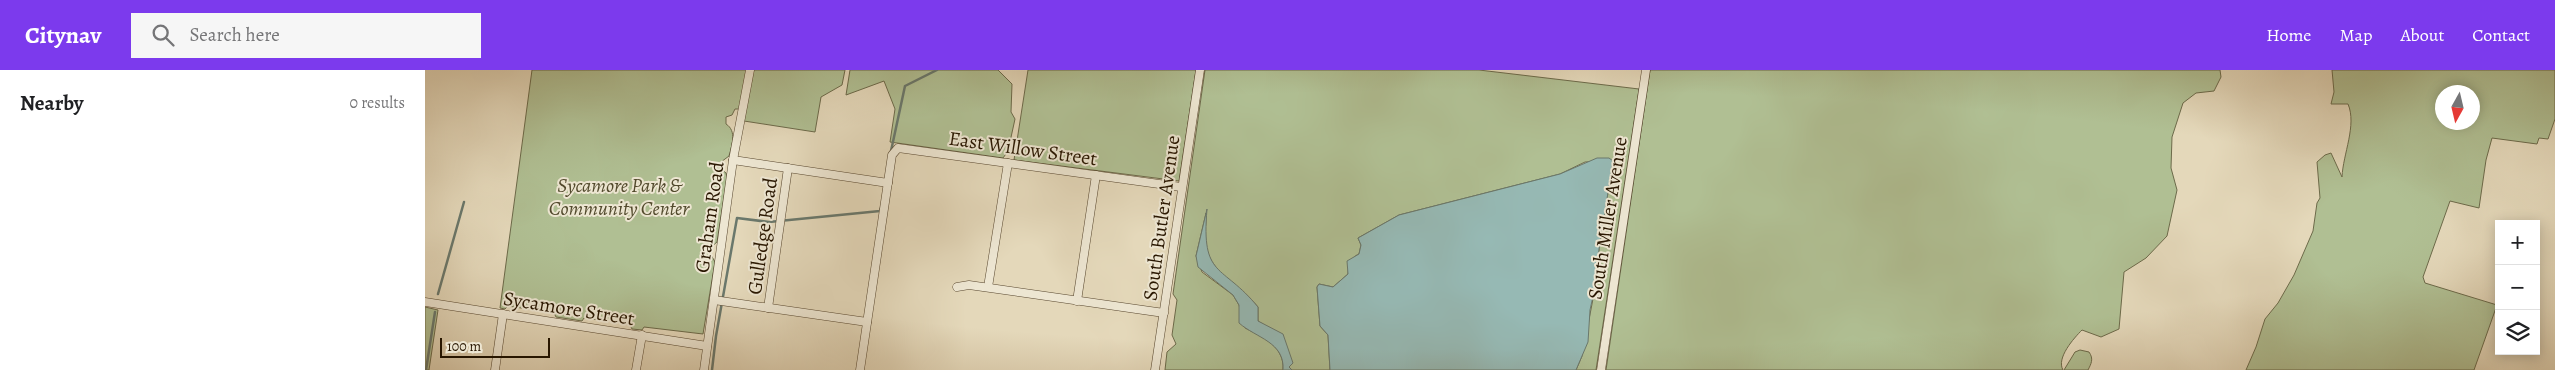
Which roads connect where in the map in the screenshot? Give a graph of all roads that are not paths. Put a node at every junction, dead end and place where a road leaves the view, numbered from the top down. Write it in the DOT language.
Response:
graph roads {
  1 [pos="750,70"];
  2 [pos="1200,70"];
  3 [pos="1646,70"];
  4 [pos="733,160"];
  5 [pos="1008,163"];
  6 [pos="788,168"];
  7 [pos="1096,175"];
  8 [pos="889,183"];
  9 [pos="1181,187"];
  10 [pos="957,287"];
  11 [pos="988,287"];
  12 [pos="714,300"];
  13 [pos="1077,301"];
  14 [pos="425,302"];
  15 [pos="768,308"];
  16 [pos="1164,313"];
  17 [pos="503,314"];
  18 [pos="867,322"];
  19 [pos="642,336"];
  20 [pos="707,346"];
  21 [pos="495,370"];
  22 [pos="637,370"];
  23 [pos="703,370"];
  24 [pos="860,370"];
  25 [pos="1155,370"];
  26 [pos="1601,370"];
  1 -- 4 [label="street, Graham Road"];
  2 -- 9 [label="street, South Butler Avenue"];
  3 -- 26 [label="street, South Miller Avenue"];
  4 -- 6 [label="street"];
  4 -- 12 [label="street, Graham Road"];
  5 -- 7 [label="street, East Willow Street"];
  5 -- 8 [label="street, East Willow Street"];
  5 -- 11 [label="street"];
  6 -- 8 [label="street"];
  6 -- 15 [label="street, Gulledge Road"];
  7 -- 9 [label="street, East Willow Street"];
  7 -- 13 [label="street"];
  8 -- 18 [label="street"];
  9 -- 16 [label="street, South Butler Avenue"];
  10 -- 11 [label="street"];
  11 -- 13 [label="street"];
  12 -- 15 [label="street"];
  12 -- 20 [label="street, Graham Road"];
  13 -- 16 [label="street"];
  14 -- 17 [label="street, Sycamore Street"];
  15 -- 18 [label="street"];
  16 -- 25 [label="street, South Butler Avenue"];
  17 -- 19 [label="street, Sycamore Street"];
  17 -- 21 [label="street"];
  18 -- 24 [label="street"];
  19 -- 20 [label="street, Sycamore Street"];
  19 -- 22 [label="street"];
  20 -- 23 [label="street, Graham Road"];
}
